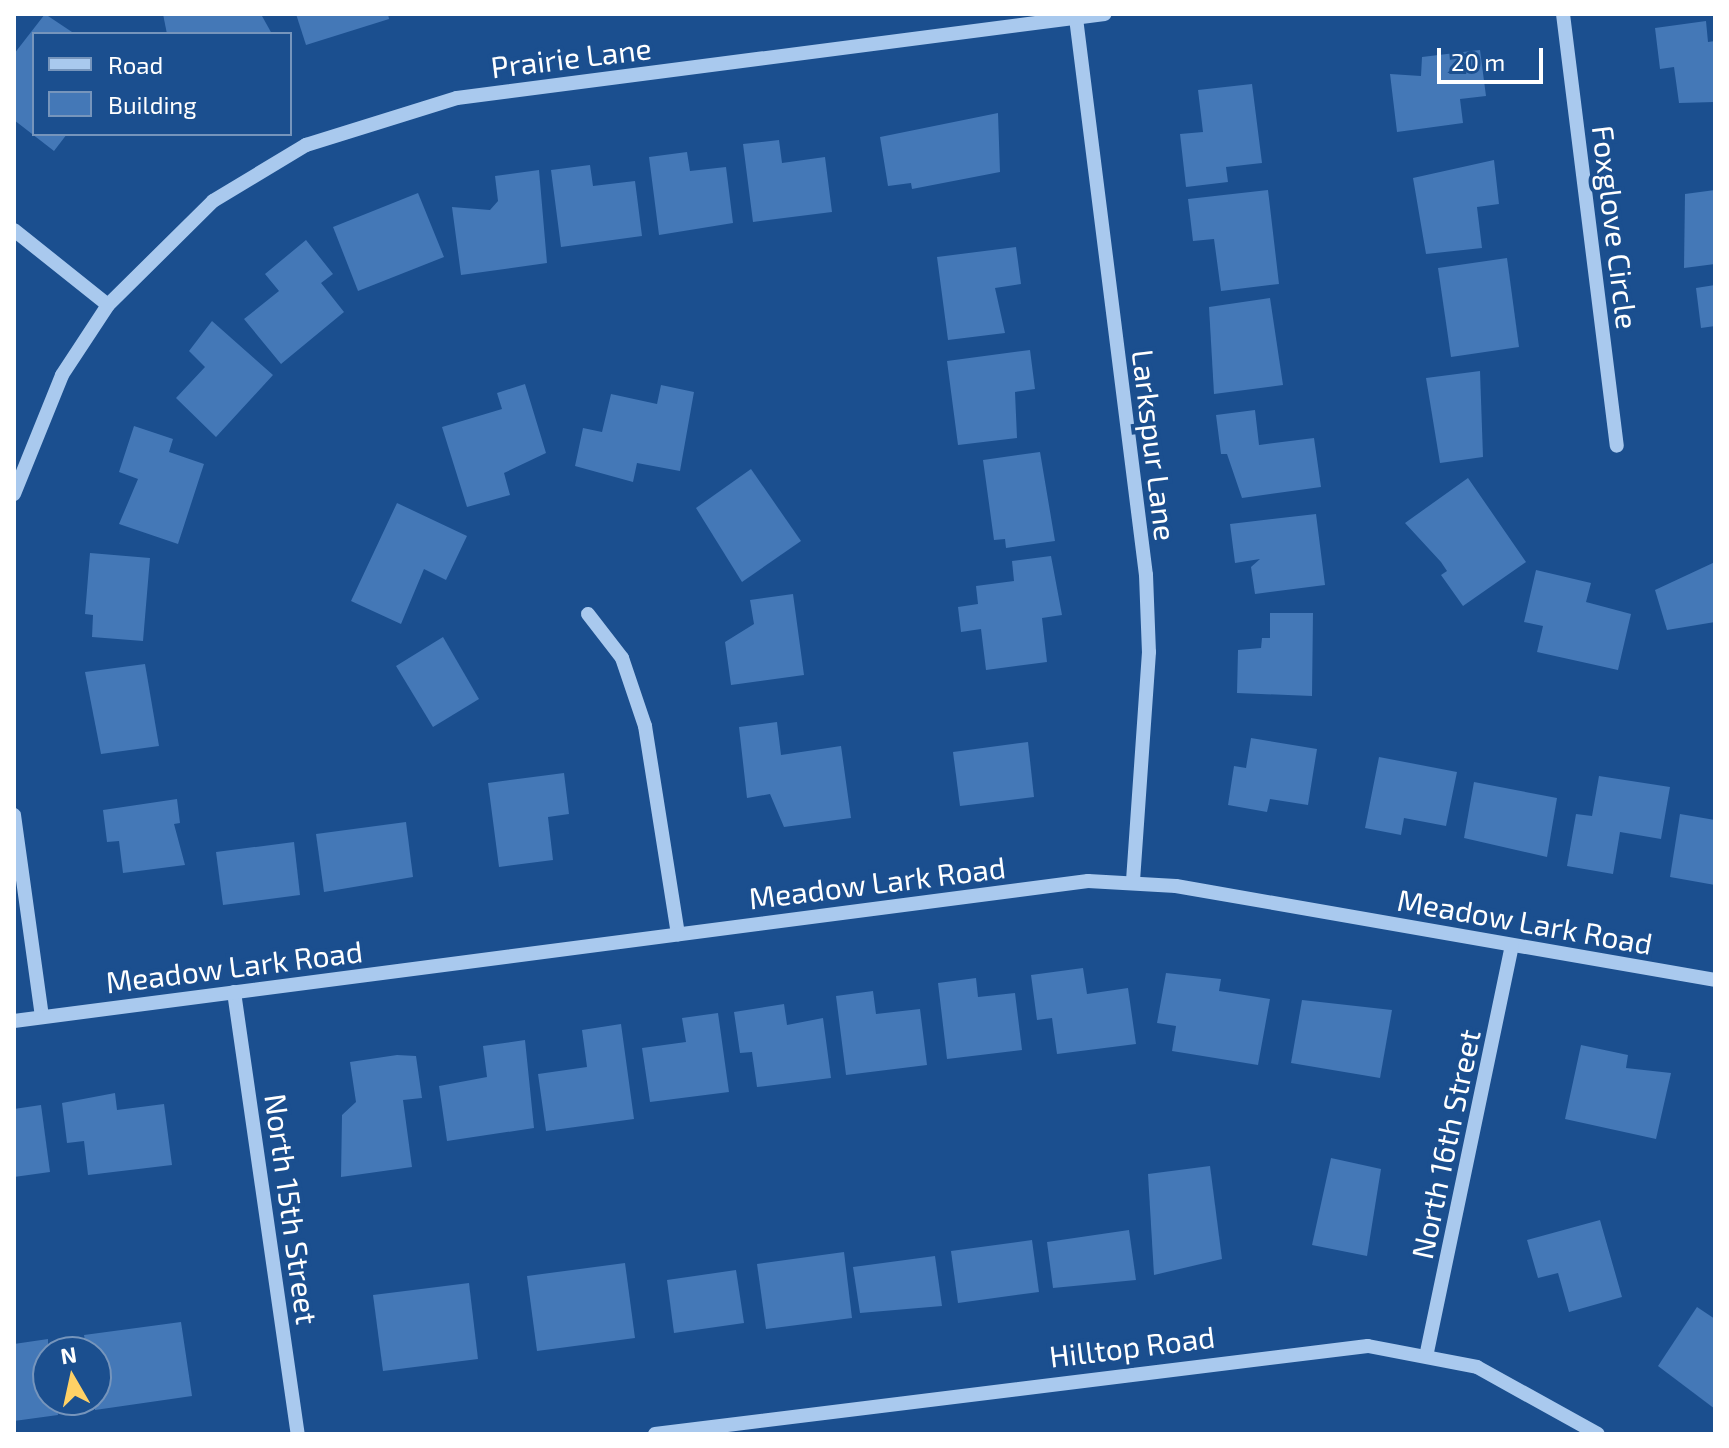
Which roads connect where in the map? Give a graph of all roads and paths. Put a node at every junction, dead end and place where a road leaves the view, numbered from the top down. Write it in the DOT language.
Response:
graph roads {
  1 [pos="1105,14"];
  2 [pos="1563,14"];
  3 [pos="1076,18"];
  4 [pos="14,230"];
  5 [pos="108,305"];
  6 [pos="1617,446"];
  7 [pos="14,494"];
  8 [pos="588,614"];
  9 [pos="14,815"];
  10 [pos="1133,881"];
  11 [pos="678,934"];
  12 [pos="1512,946"];
  13 [pos="1715,980"];
  14 [pos="234,992"];
  15 [pos="42,1017"];
  16 [pos="14,1021"];
  17 [pos="1427,1352"];
  18 [pos="298,1434"];
  19 [pos="655,1434"];
  20 [pos="1598,1434"];
  1 -- 3 [label="street, Prairie Lane"];
  2 -- 6 [label="street, Foxglove Circle"];
  3 -- 5 [label="street, Prairie Lane"];
  3 -- 10 [label="street, Larkspur Lane"];
  4 -- 5 [label="street"];
  5 -- 7 [label="street"];
  8 -- 11 [label="street"];
  9 -- 15 [label="street"];
  10 -- 11 [label="street, Meadow Lark Road"];
  10 -- 12 [label="street, Meadow Lark Road"];
  11 -- 14 [label="street, Meadow Lark Road"];
  12 -- 13 [label="street, Meadow Lark Road"];
  12 -- 17 [label="street, North 16th Street"];
  14 -- 15 [label="street, Meadow Lark Road"];
  14 -- 18 [label="street, North 15th Street"];
  15 -- 16 [label="street, Meadow Lark Road"];
  17 -- 19 [label="street, Hilltop Road"];
  17 -- 20 [label="street, Hilltop Road"];
}
